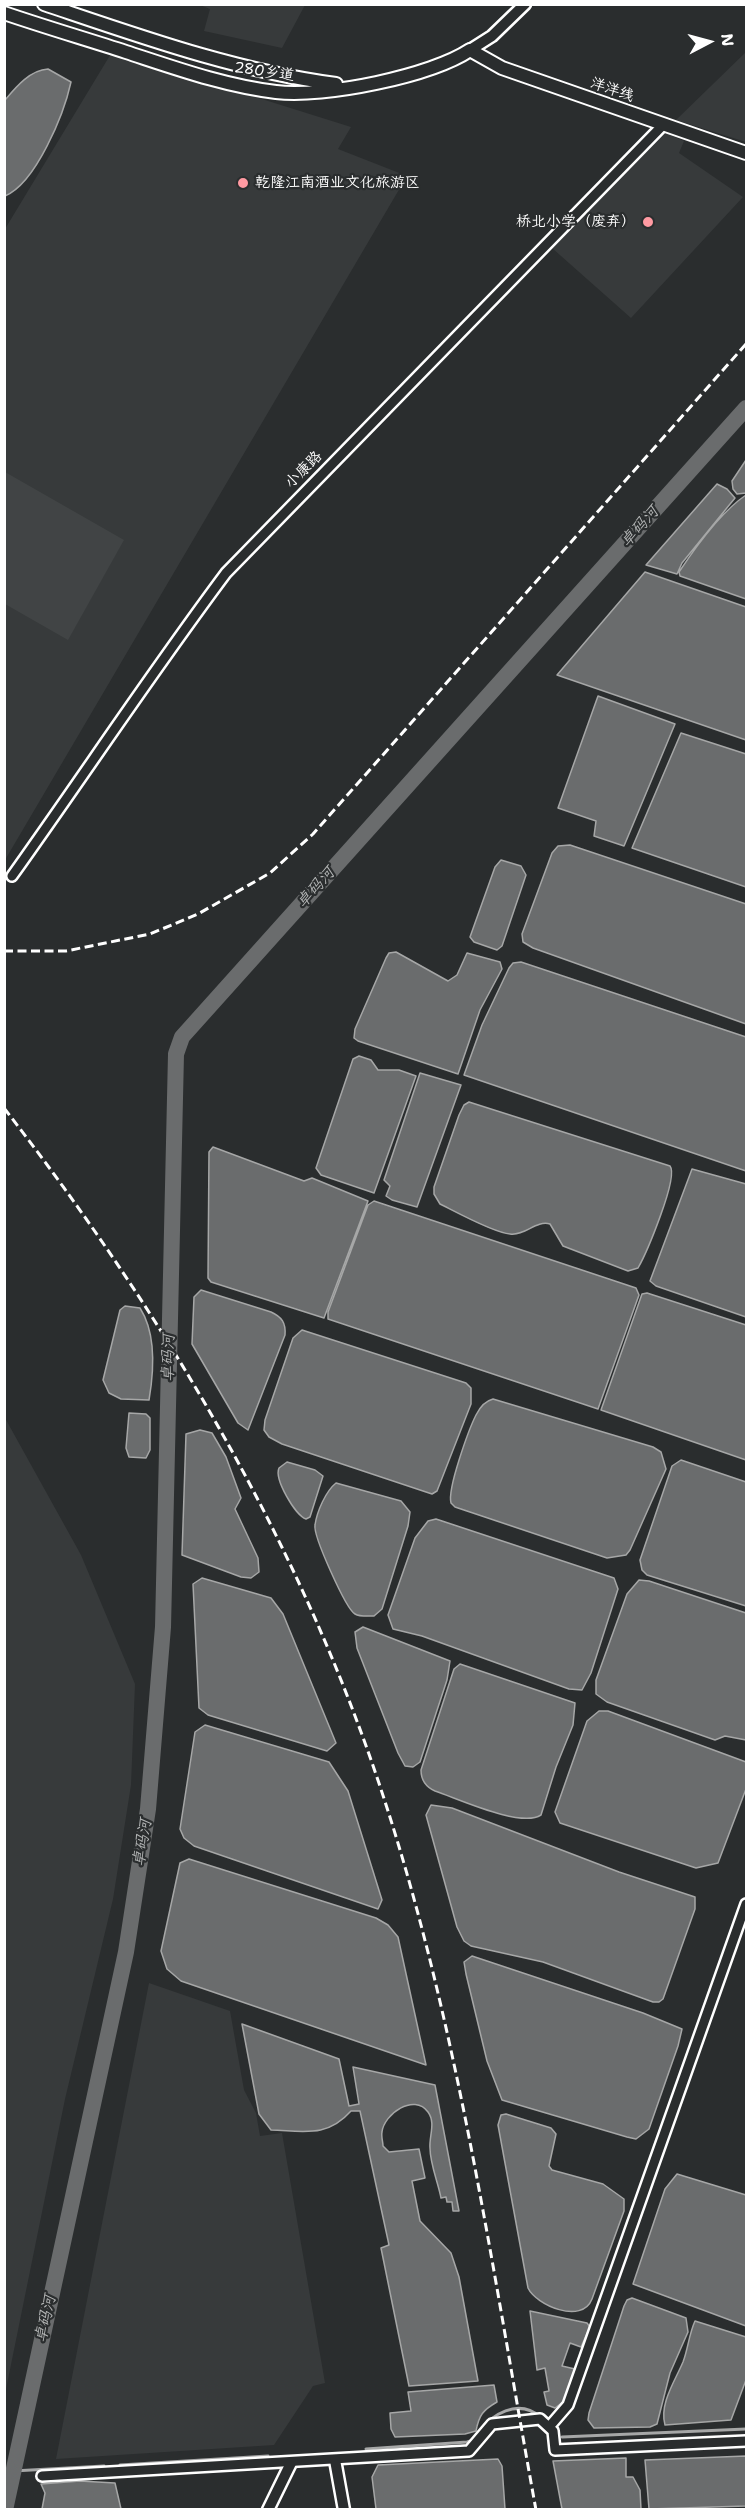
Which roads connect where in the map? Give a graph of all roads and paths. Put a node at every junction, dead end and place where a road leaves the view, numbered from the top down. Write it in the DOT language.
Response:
graph roads {
  1 [pos="44,4"];
  2 [pos="525,4"];
  3 [pos="4,13"];
  4 [pos="470,50"];
  5 [pos="355,86"];
  6 [pos="664,124"];
  7 [pos="747,153"];
  8 [pos="12,876"];
  9 [pos="747,1904"];
  10 [pos="549,2427"];
  11 [pos="747,2441"];
  12 [pos="335,2460"];
  13 [pos="291,2463"];
  14 [pos="42,2476"];
  15 [pos="268,2510"];
  16 [pos="344,2510"];
  1 -- 5 [label="main road"];
  2 -- 4 [label="street, 280乡道"];
  3 -- 5 [label="main road, 280乡道"];
  4 -- 5 [label="main road, 280乡道"];
  4 -- 6 [label="main road, 洋洋线"];
  6 -- 7 [label="main road, 洋洋线"];
  6 -- 8 [label="street, 小康路"];
  9 -- 10 [label="street"];
  10 -- 11 [label="street"];
  10 -- 12 [label="street"];
  12 -- 13 [label="street"];
  12 -- 16 [label="street"];
  13 -- 14 [label="street"];
  13 -- 15 [label="street"];
}
